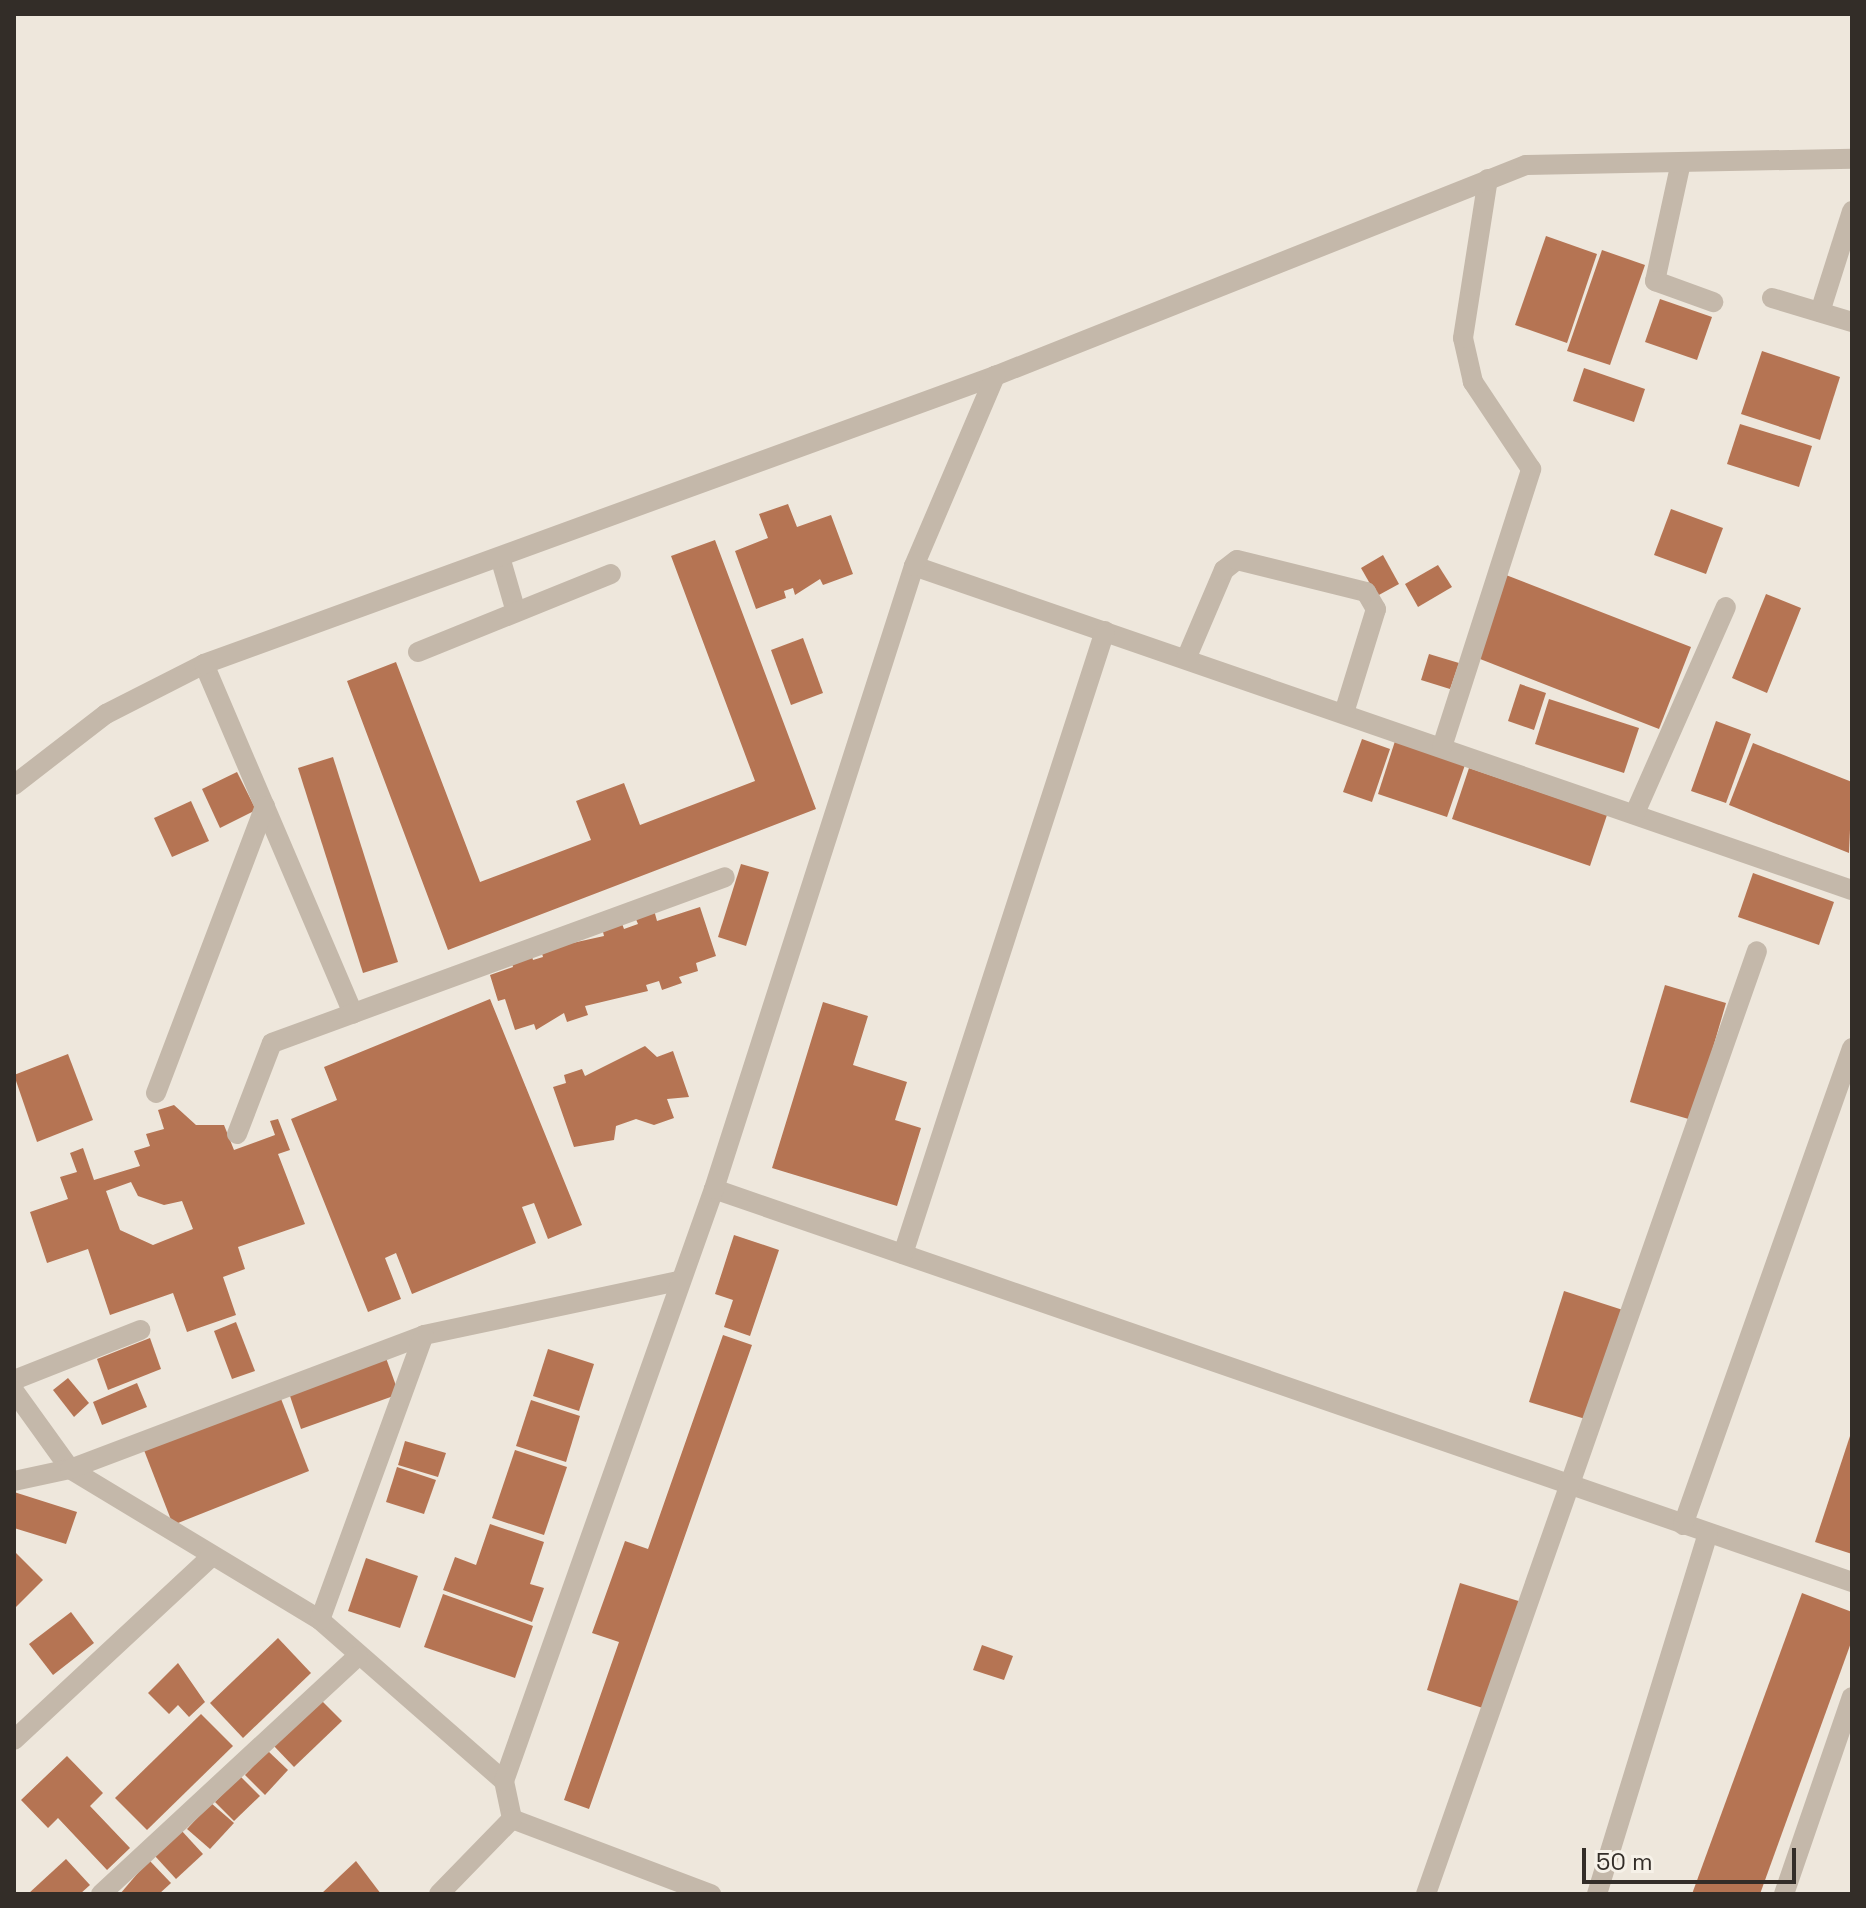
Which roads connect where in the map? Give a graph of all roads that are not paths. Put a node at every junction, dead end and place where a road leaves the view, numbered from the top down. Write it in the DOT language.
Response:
graph roads {
  1 [pos="1852,159"];
  2 [pos="1681,162"];
  3 [pos="1488,179"];
  4 [pos="1852,211"];
  5 [pos="1772,298"];
  6 [pos="1713,302"];
  7 [pos="1820,312"];
  8 [pos="1852,322"];
  9 [pos="995,376"];
  10 [pos="500,557"];
  11 [pos="914,566"];
  12 [pos="611,574"];
  13 [pos="1726,607"];
  14 [pos="516,612"];
  15 [pos="1105,631"];
  16 [pos="418,652"];
  17 [pos="1186,659"];
  18 [pos="204,664"];
  19 [pos="1344,713"];
  20 [pos="1442,747"];
  21 [pos="14,785"];
  22 [pos="265,806"];
  23 [pos="1635,813"];
  24 [pos="725,877"];
  25 [pos="1852,890"];
  26 [pos="1757,951"];
  27 [pos="353,1014"];
  28 [pos="1852,1048"];
  29 [pos="156,1093"];
  30 [pos="237,1134"];
  31 [pos="714,1189"];
  32 [pos="903,1254"];
  33 [pos="679,1281"];
  34 [pos="140,1330"];
  35 [pos="424,1335"];
  36 [pos="14,1380"];
  37 [pos="14,1391"];
  38 [pos="70,1469"];
  39 [pos="14,1481"];
  40 [pos="1575,1487"];
  41 [pos="1683,1525"];
  42 [pos="1708,1534"];
  43 [pos="211,1557"];
  44 [pos="1852,1582"];
  45 [pos="320,1620"];
  46 [pos="358,1656"];
  47 [pos="1852,1697"];
  48 [pos="14,1740"];
  49 [pos="504,1781"];
  50 [pos="512,1819"];
  51 [pos="101,1894"];
  52 [pos="439,1894"];
  53 [pos="711,1894"];
  54 [pos="1426,1894"];
  55 [pos="1597,1894"];
  56 [pos="1784,1894"];
  1 -- 2 [label="street"];
  2 -- 3 [label="street"];
  2 -- 6 [label="street"];
  3 -- 9 [label="street"];
  3 -- 20 [label="street"];
  4 -- 7 [label="street"];
  5 -- 7 [label="street"];
  7 -- 8 [label="street"];
  9 -- 10 [label="street"];
  9 -- 11 [label="street"];
  10 -- 14 [label="street"];
  10 -- 18 [label="street"];
  11 -- 15 [label="street"];
  11 -- 31 [label="street"];
  12 -- 14 [label="street"];
  13 -- 23 [label="street"];
  14 -- 16 [label="street"];
  15 -- 17 [label="street"];
  15 -- 32 [label="street"];
  17 -- 19 [label="street"];
  17 -- 19 [label="street"];
  18 -- 21 [label="street"];
  18 -- 22 [label="street"];
  19 -- 20 [label="street"];
  20 -- 23 [label="street"];
  22 -- 27 [label="street"];
  22 -- 29 [label="street"];
  23 -- 25 [label="street"];
  24 -- 27 [label="street"];
  26 -- 40 [label="street"];
  27 -- 30 [label="street"];
  28 -- 41 [label="street"];
  31 -- 32 [label="street"];
  31 -- 33 [label="street"];
  32 -- 40 [label="street"];
  33 -- 35 [label="street"];
  33 -- 49 [label="street"];
  34 -- 36 [label="street"];
  35 -- 38 [label="street"];
  35 -- 45 [label="street"];
  37 -- 38 [label="street"];
  38 -- 39 [label="street"];
  38 -- 43 [label="street"];
  40 -- 41 [label="street"];
  40 -- 54 [label="street"];
  41 -- 42 [label="street"];
  42 -- 44 [label="street"];
  42 -- 55 [label="street"];
  43 -- 45 [label="street"];
  43 -- 48 [label="street"];
  45 -- 46 [label="street"];
  46 -- 49 [label="street"];
  46 -- 51 [label="street"];
  47 -- 56 [label="street"];
  49 -- 50 [label="street"];
  50 -- 52 [label="street"];
  50 -- 53 [label="street"];
}
